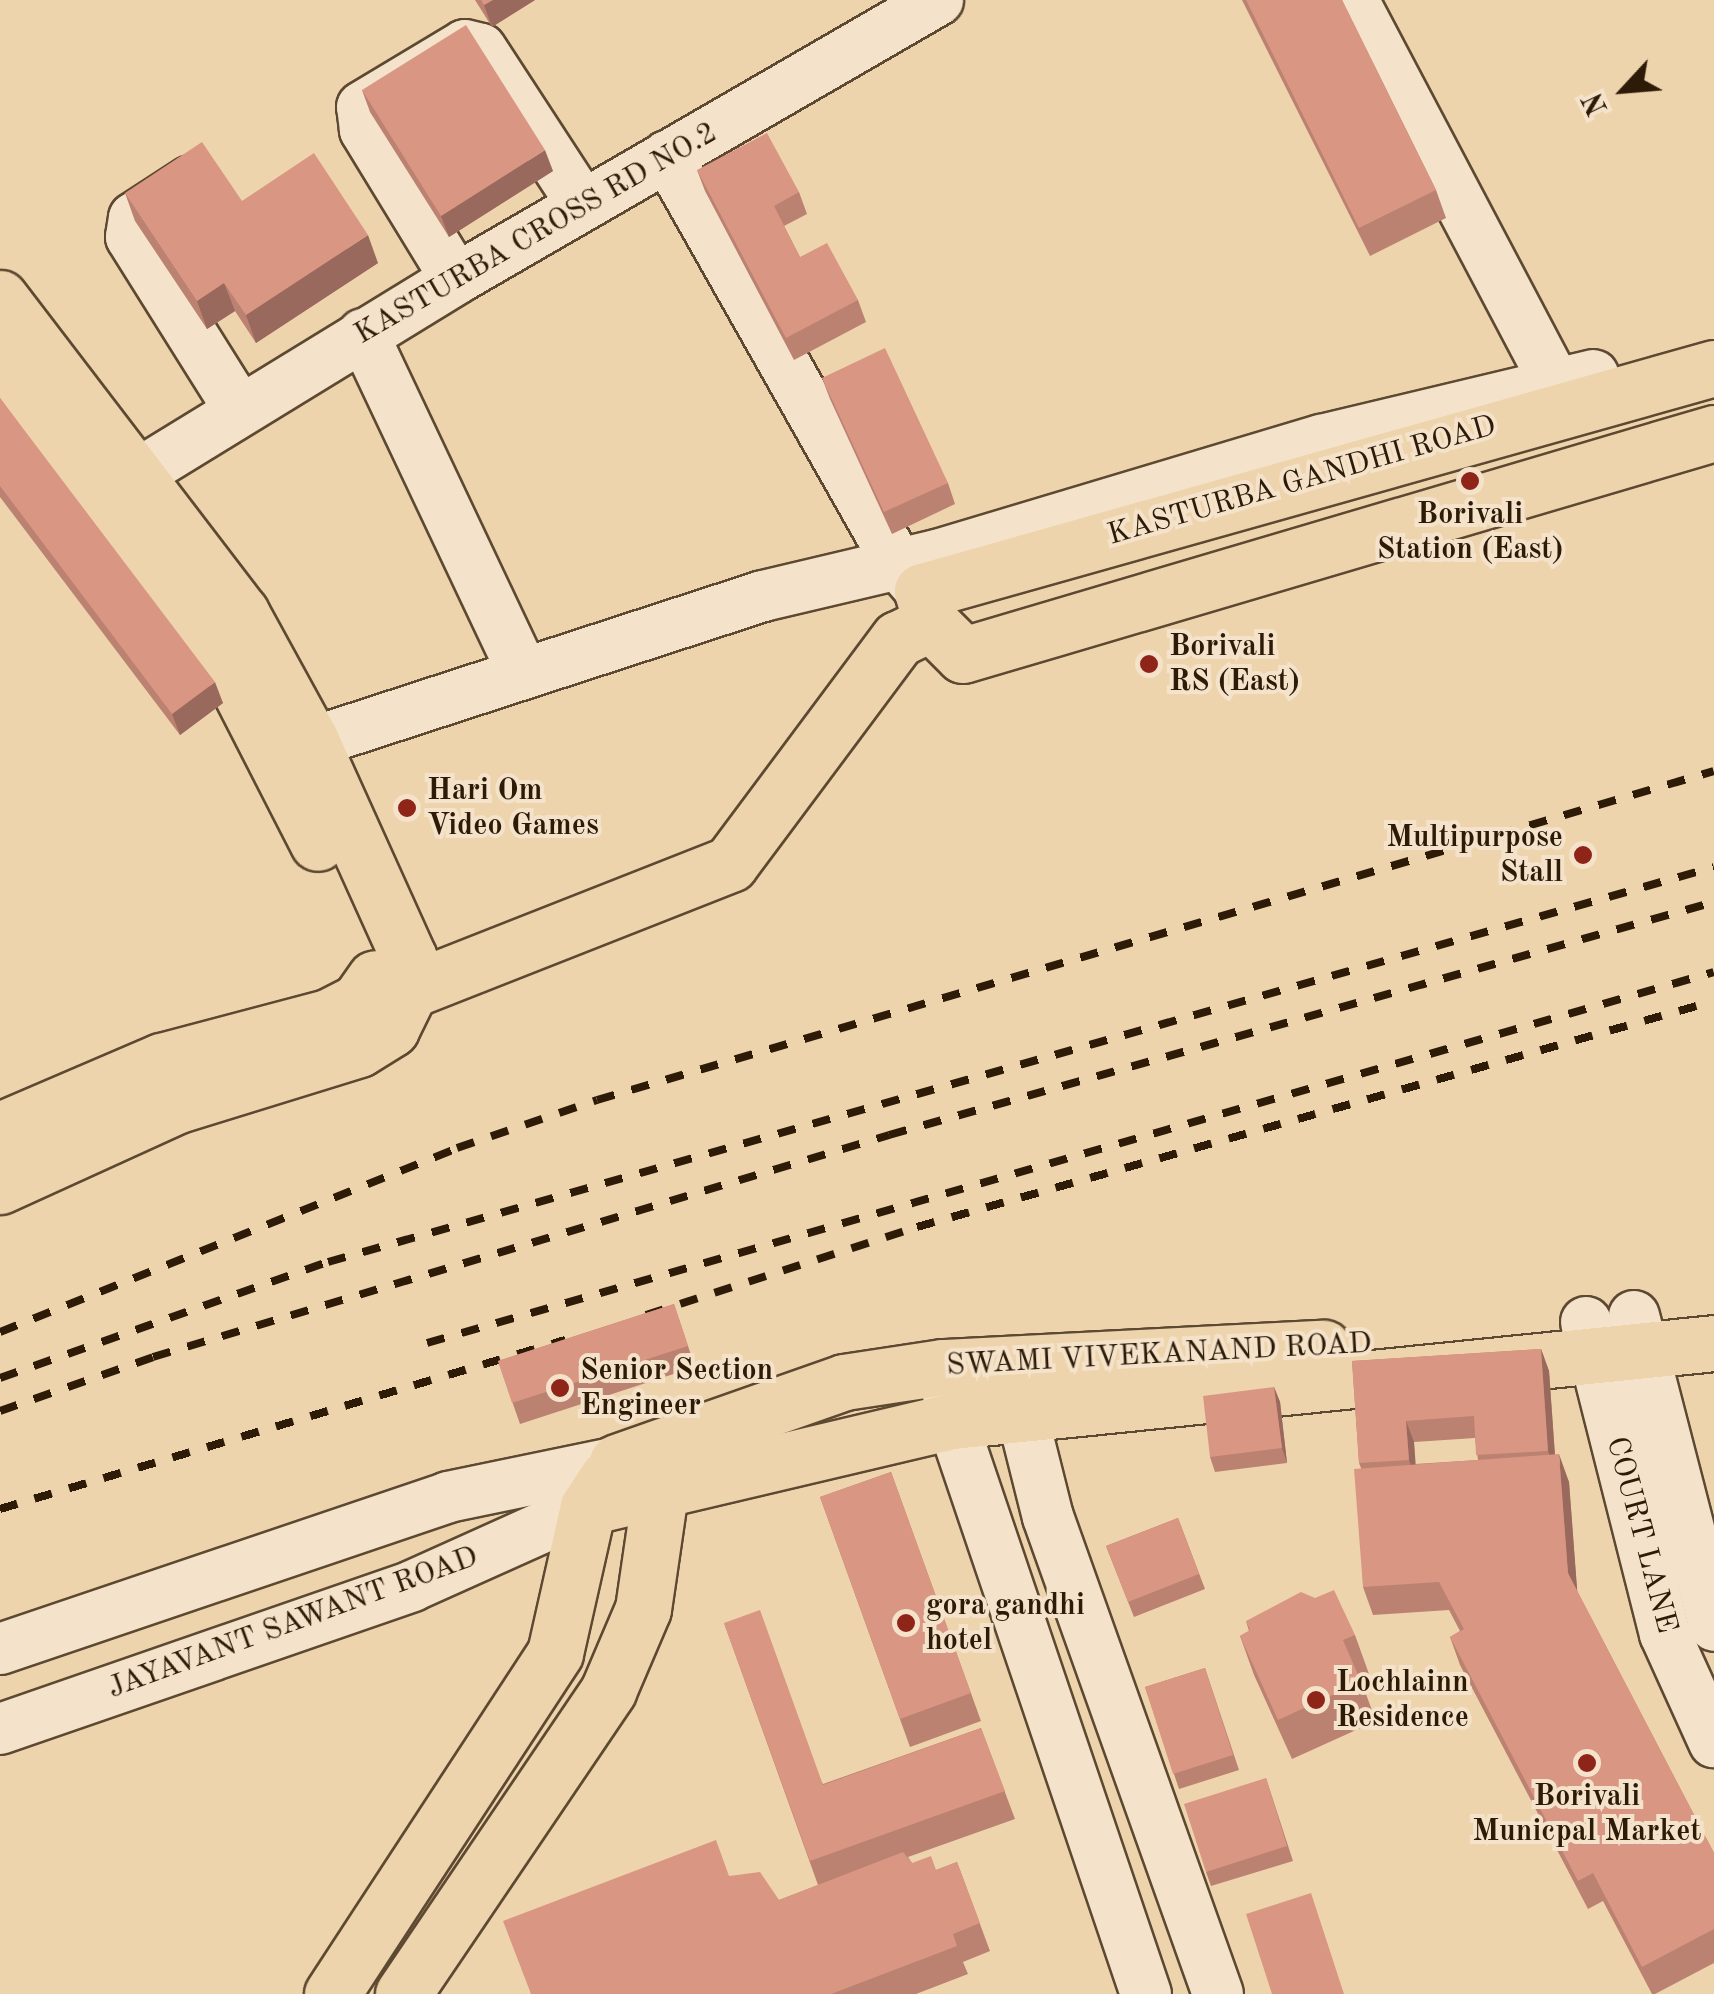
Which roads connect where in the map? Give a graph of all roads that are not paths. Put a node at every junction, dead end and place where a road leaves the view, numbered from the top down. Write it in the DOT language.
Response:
graph roads {
  1 [pos="938,0"];
  2 [pos="1353,0"];
  3 [pos="667,156"];
  4 [pos="202,174"];
  5 [pos="582,204"];
  6 [pos="456,279"];
  7 [pos="1,302"];
  8 [pos="363,334"];
  9 [pos="1714,343"];
  10 [pos="0,362"];
  11 [pos="1714,368"];
  12 [pos="1556,385"];
  13 [pos="239,409"];
  14 [pos="1714,433"];
  15 [pos="119,483"];
  16 [pos="917,593"];
  17 [pos="523,672"];
  18 [pos="292,747"];
  19 [pos="393,984"];
  20 [pos="170,1083"];
  21 [pos="0,1130"];
  22 [pos="0,1186"];
  23 [pos="1714,1306"];
  24 [pos="1615,1337"];
  25 [pos="1714,1343"];
  26 [pos="944,1368"];
  27 [pos="1016,1393"];
  28 [pos="952,1421"];
  29 [pos="639,1473"];
  30 [pos="588,1507"];
  31 [pos="288,1551"];
  32 [pos="314,1621"];
  33 [pos="1714,1626"];
  34 [pos="0,1648"];
  35 [pos="555,1653"];
  36 [pos="0,1672"];
  37 [pos="608,1691"];
  38 [pos="11,1725"];
  39 [pos="1714,1742"];
  40 [pos="332,1994"];
  41 [pos="402,1994"];
  42 [pos="1146,1994"];
  43 [pos="1218,1994"];
  1 -- 3 [label="street, KASTURBA CROSS RD NO.2"];
  2 -- 12 [label="street"];
  3 -- 5 [label="street, KASTURBA CROSS RD NO.2"];
  3 -- 16 [label="street"];
  4 -- 13 [label="street"];
  5 -- 6 [label="street, KASTURBA CROSS RD NO.2"];
  5 -- 6 [label="street"];
  6 -- 8 [label="street, KASTURBA CROSS RD NO.2"];
  7 -- 15 [label="main road"];
  8 -- 13 [label="street, KASTURBA CROSS RD NO.2"];
  8 -- 17 [label="street"];
  9 -- 12 [label="street"];
  10 -- 15 [label="main road"];
  11 -- 16 [label="main road, KASTURBA GANDHI ROAD"];
  12 -- 16 [label="street"];
  13 -- 15 [label="street, KASTURBA CROSS RD NO.2"];
  14 -- 16 [label="main road"];
  15 -- 18 [label="main road"];
  16 -- 17 [label="street"];
  16 -- 19 [label="main road, KASTURBA GANDHI ROAD"];
  17 -- 18 [label="street"];
  18 -- 19 [label="main road"];
  19 -- 20 [label="main road"];
  20 -- 21 [label="main road"];
  20 -- 22 [label="main road"];
  23 -- 24 [label="main road, SWAMI VIVEKANAND ROAD"];
  24 -- 25 [label="main road, SWAMI VIVEKANAND ROAD"];
  24 -- 27 [label="main road, SWAMI VIVEKANAND ROAD"];
  24 -- 33 [label="street, COURT LANE"];
  24 -- 39 [label="street, COURT LANE"];
  26 -- 27 [label="main road, SWAMI VIVEKANAND ROAD"];
  26 -- 28 [label="street"];
  26 -- 29 [label="main road, SWAMI VIVEKANAND ROAD"];
  27 -- 28 [label="main road, SWAMI VIVEKANAND ROAD"];
  27 -- 43 [label="street"];
  28 -- 29 [label="main road, SWAMI VIVEKANAND ROAD"];
  28 -- 42 [label="street"];
  29 -- 30 [label="main road"];
  29 -- 31 [label="street"];
  29 -- 37 [label="main road"];
  30 -- 32 [label="street, JAYAVANT SAWANT ROAD"];
  30 -- 35 [label="main road"];
  31 -- 32 [label="street"];
  31 -- 34 [label="street"];
  32 -- 38 [label="street, JAYAVANT SAWANT ROAD"];
  35 -- 37 [label="main road"];
  35 -- 40 [label="main road"];
  36 -- 38 [label="street"];
  37 -- 41 [label="main road"];
}
